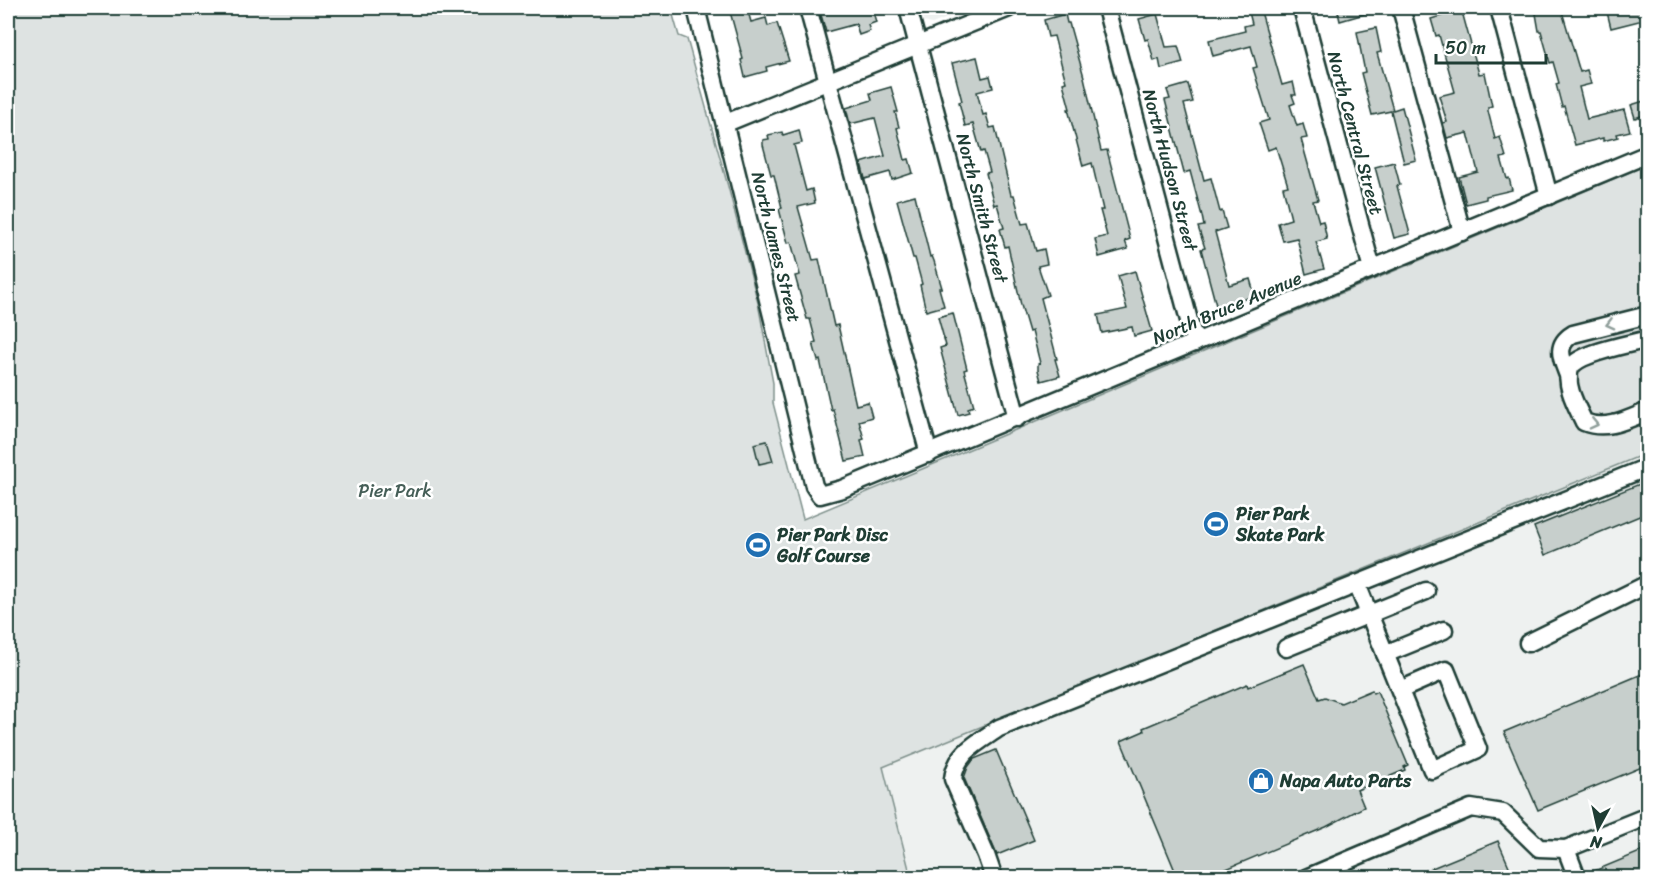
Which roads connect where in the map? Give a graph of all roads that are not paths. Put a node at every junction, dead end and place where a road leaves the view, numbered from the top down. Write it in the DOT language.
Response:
graph roads {
  1 [pos="696,8"];
  2 [pos="808,8"];
  3 [pos="908,8"];
  4 [pos="1009,8"];
  5 [pos="1106,8"];
  6 [pos="1302,8"];
  7 [pos="1401,8"];
  8 [pos="1499,8"];
  9 [pos="918,45"];
  10 [pos="828,82"];
  11 [pos="726,123"];
  12 [pos="1647,154"];
  13 [pos="1549,196"];
  14 [pos="1462,231"];
  15 [pos="1372,269"];
  16 [pos="1647,315"];
  17 [pos="1647,339"];
  18 [pos="1195,344"];
  19 [pos="1569,378"];
  20 [pos="1647,411"];
  21 [pos="1017,418"];
  22 [pos="929,454"];
  23 [pos="1647,467"];
  24 [pos="820,495"];
  25 [pos="1357,584"];
  26 [pos="1647,584"];
  27 [pos="1426,591"];
  28 [pos="1370,615"];
  29 [pos="1444,630"];
  30 [pos="1528,643"];
  31 [pos="1286,648"];
  32 [pos="1385,654"];
  33 [pos="1400,690"];
  34 [pos="1647,816"];
  35 [pos="1566,849"];
  36 [pos="994,878"];
  37 [pos="1306,878"];
  38 [pos="1577,878"];
  1 -- 11 [label="street, North James Street"];
  2 -- 10 [label="street"];
  3 -- 9 [label="street, North Smith Street"];
  4 -- 9 [label="street"];
  5 -- 18 [label="street, North Hudson Street"];
  6 -- 15 [label="street, North Central Street"];
  7 -- 14 [label="street"];
  8 -- 13 [label="street"];
  9 -- 10 [label="street"];
  9 -- 21 [label="street, North Smith Street"];
  10 -- 11 [label="street"];
  10 -- 22 [label="street"];
  11 -- 24 [label="street, North James Street"];
  12 -- 13 [label="street, North Bruce Avenue"];
  13 -- 14 [label="street, North Bruce Avenue"];
  14 -- 15 [label="street, North Bruce Avenue"];
  15 -- 18 [label="street, North Bruce Avenue"];
  16 -- 19 [label="street, one-way"];
  17 -- 19 [label="street"];
  18 -- 21 [label="street, North Bruce Avenue"];
  19 -- 20 [label="street, one-way"];
  21 -- 22 [label="street, North Bruce Avenue"];
  22 -- 24 [label="street, North Bruce Avenue"];
  23 -- 25 [label="street"];
  25 -- 28 [label="street"];
  25 -- 36 [label="street"];
  26 -- 30 [label="street"];
  27 -- 28 [label="street"];
  28 -- 31 [label="street"];
  28 -- 32 [label="street"];
  29 -- 32 [label="street"];
  32 -- 33 [label="street"];
  33 -- 33 [label="street"];
  34 -- 35 [label="street"];
  35 -- 37 [label="street"];
  35 -- 38 [label="street"];
}
